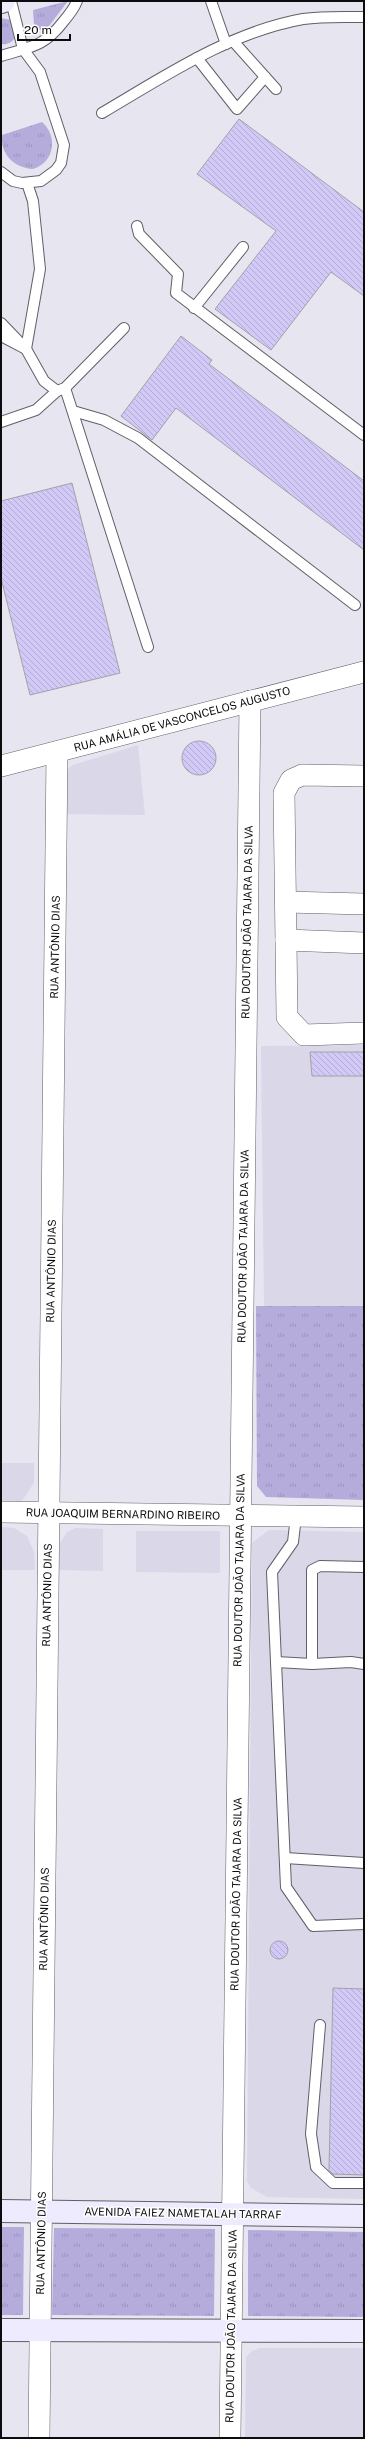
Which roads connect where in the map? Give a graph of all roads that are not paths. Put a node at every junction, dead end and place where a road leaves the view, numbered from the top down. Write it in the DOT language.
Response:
graph roads {
  1 [pos="11,1"];
  2 [pos="77,1"];
  3 [pos="211,1"];
  4 [pos="364,17"];
  5 [pos="229,43"];
  6 [pos="24,49"];
  7 [pos="1,56"];
  8 [pos="197,58"];
  9 [pos="265,77"];
  10 [pos="276,89"];
  11 [pos="102,113"];
  12 [pos="1,172"];
  13 [pos="27,183"];
  14 [pos="136,226"];
  15 [pos="243,247"];
  16 [pos="194,308"];
  17 [pos="1,323"];
  18 [pos="124,328"];
  19 [pos="1,336"];
  20 [pos="26,349"];
  21 [pos="61,389"];
  22 [pos="73,412"];
  23 [pos="1,422"];
  24 [pos="364,435"];
  25 [pos="355,605"];
  26 [pos="148,647"];
  27 [pos="364,672"];
  28 [pos="250,701"];
  29 [pos="57,752"];
  30 [pos="1,766"];
  31 [pos="364,776"];
  32 [pos="286,902"];
  33 [pos="364,904"];
  34 [pos="286,940"];
  35 [pos="364,943"];
  36 [pos="364,1033"];
  37 [pos="1,1512"];
  38 [pos="48,1512"];
  39 [pos="240,1516"];
  40 [pos="296,1516"];
  41 [pos="364,1517"];
  42 [pos="364,1567"];
  43 [pos="276,1662"];
  44 [pos="312,1664"];
  45 [pos="364,1664"];
  46 [pos="285,1858"];
  47 [pos="364,1863"];
  48 [pos="364,1924"];
  49 [pos="320,2025"];
  50 [pos="364,2183"];
  51 [pos="1,2211"];
  52 [pos="41,2211"];
  53 [pos="232,2214"];
  54 [pos="364,2216"];
  55 [pos="1,2330"];
  56 [pos="40,2330"];
  57 [pos="232,2331"];
  58 [pos="364,2332"];
  59 [pos="39,2438"];
  60 [pos="230,2438"];
  1 -- 6 [label="lane"];
  2 -- 6 [label="lane"];
  3 -- 5 [label="lane"];
  4 -- 5 [label="lane"];
  5 -- 8 [label="lane"];
  5 -- 9 [label="lane"];
  6 -- 7 [label="lane"];
  6 -- 13 [label="lane"];
  8 -- 9 [label="lane"];
  8 -- 11 [label="lane"];
  9 -- 10 [label="lane"];
  12 -- 13 [label="lane"];
  13 -- 20 [label="lane"];
  14 -- 16 [label="lane"];
  15 -- 16 [label="lane"];
  16 -- 24 [label="lane"];
  17 -- 20 [label="lane"];
  18 -- 21 [label="lane"];
  19 -- 20 [label="lane"];
  20 -- 21 [label="lane"];
  21 -- 22 [label="lane"];
  21 -- 23 [label="lane"];
  22 -- 25 [label="lane"];
  22 -- 26 [label="lane"];
  27 -- 28 [label="street, RUA AMÁLIA DE VASCONCELOS AUGUSTO"];
  28 -- 29 [label="street, RUA AMÁLIA DE VASCONCELOS AUGUSTO"];
  28 -- 39 [label="street, RUA DOUTOR JOÃO TAJARA DA SILVA"];
  29 -- 30 [label="street, RUA AMÁLIA DE VASCONCELOS AUGUSTO"];
  29 -- 38 [label="street, RUA ANTÔNIO DIAS"];
  31 -- 32 [label="street"];
  32 -- 33 [label="street"];
  32 -- 34 [label="street"];
  34 -- 35 [label="street"];
  34 -- 36 [label="street"];
  37 -- 38 [label="street, RUA JOAQUIM BERNARDINO RIBEIRO"];
  38 -- 39 [label="street, RUA JOAQUIM BERNARDINO RIBEIRO"];
  38 -- 52 [label="street, RUA ANTÔNIO DIAS"];
  39 -- 40 [label="street, RUA JOAQUIM BERNARDINO RIBEIRO"];
  39 -- 53 [label="street, RUA DOUTOR JOÃO TAJARA DA SILVA"];
  40 -- 41 [label="street, RUA JOAQUIM BERNARDINO RIBEIRO"];
  40 -- 43 [label="lane"];
  42 -- 44 [label="lane"];
  43 -- 44 [label="lane"];
  43 -- 46 [label="lane"];
  44 -- 45 [label="lane"];
  46 -- 47 [label="lane"];
  46 -- 48 [label="lane"];
  49 -- 50 [label="lane"];
  51 -- 52 [label="street, AVENIDA FAIEZ NAMETALAH TARRAF"];
  52 -- 53 [label="street, AVENIDA FAIEZ NAMETALAH TARRAF"];
  52 -- 56 [label="street, RUA ANTÔNIO DIAS"];
  53 -- 54 [label="street, AVENIDA FAIEZ NAMETALAH TARRAF"];
  53 -- 57 [label="street, RUA DOUTOR JOÃO TAJARA DA SILVA"];
  55 -- 56 [label="street"];
  56 -- 57 [label="street"];
  56 -- 59 [label="street, RUA ANTÔNIO DIAS"];
  57 -- 58 [label="street"];
  57 -- 60 [label="street, RUA DOUTOR JOÃO TAJARA DA SILVA"];
}
